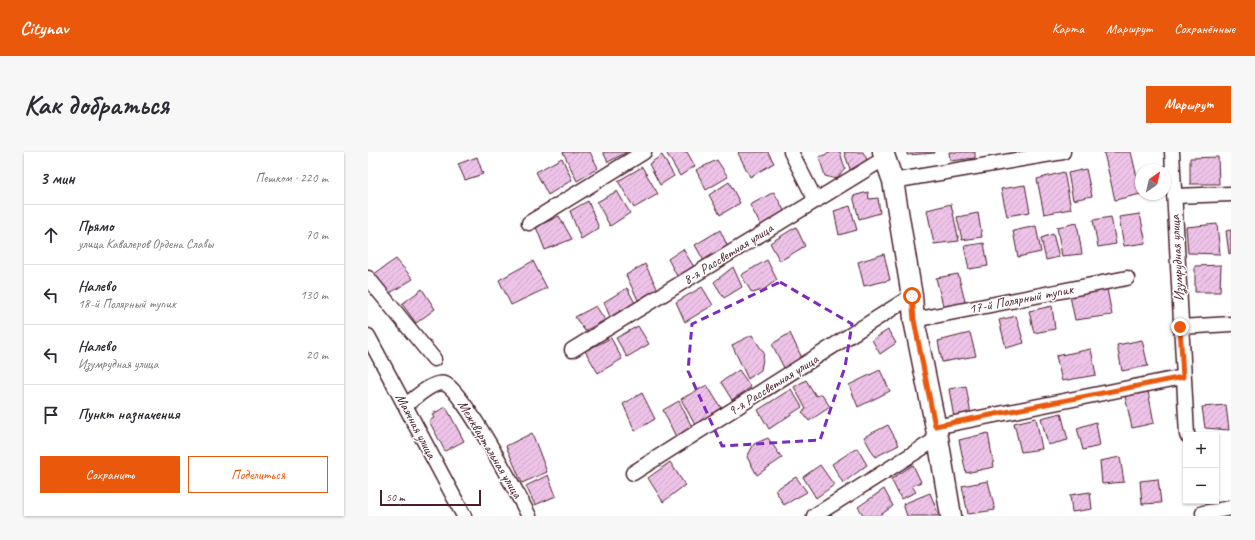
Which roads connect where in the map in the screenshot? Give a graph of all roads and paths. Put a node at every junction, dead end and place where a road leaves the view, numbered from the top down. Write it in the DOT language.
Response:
graph roads {
  1 [pos="644,152"];
  2 [pos="791,152"];
  3 [pos="1063,152"];
  4 [pos="1172,152"];
  5 [pos="884,155"];
  6 [pos="893,181"];
  7 [pos="1231,194"];
  8 [pos="1174,196"];
  9 [pos="816,201"];
  10 [pos="529,223"];
  11 [pos="368,278"];
  12 [pos="1128,278"];
  13 [pos="912,296"];
  14 [pos="914,320"];
  15 [pos="1231,324"];
  16 [pos="1180,327"];
  17 [pos="368,336"];
  18 [pos="572,350"];
  19 [pos="434,359"];
  20 [pos="1183,377"];
  21 [pos="406,405"];
  22 [pos="936,432"];
  23 [pos="1187,432"];
  24 [pos="633,473"];
  25 [pos="1231,508"];
  26 [pos="1201,510"];
  27 [pos="464,516"];
  28 [pos="529,516"];
  29 [pos="814,516"];
  30 [pos="951,516"];
  1 -- 10 [label="street"];
  2 -- 9 [label="street"];
  3 -- 6 [label="street"];
  4 -- 8 [label="street, Изумрудная улица"];
  5 -- 6 [label="street"];
  5 -- 9 [label="street, 8-я Рассветная улица"];
  6 -- 13 [label="street"];
  7 -- 8 [label="street"];
  8 -- 16 [label="street, Изумрудная улица"];
  9 -- 18 [label="street, 8-я Рассветная улица"];
  11 -- 19 [label="street"];
  12 -- 14 [label="street, 17-й Полярный тупик"];
  13 -- 14 [label="street"];
  13 -- 24 [label="street, 9-я Рассветная улица"];
  14 -- 22 [label="street"];
  15 -- 16 [label="street"];
  16 -- 20 [label="street, Изумрудная улица"];
  17 -- 21 [label="street, Маячная улица"];
  20 -- 22 [label="street"];
  20 -- 23 [label="street, Изумрудная улица"];
  21 -- 27 [label="street, Маячная улица"];
  21 -- 28 [label="street, Межквартальная улица"];
  22 -- 29 [label="street"];
  22 -- 30 [label="street"];
  25 -- 26 [label="street"];
}
